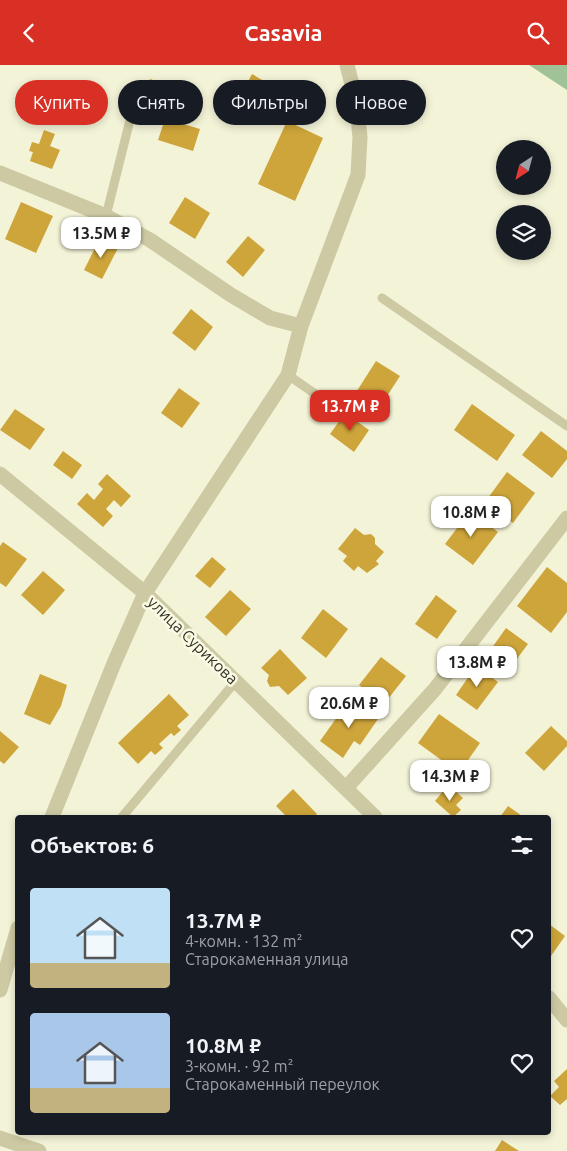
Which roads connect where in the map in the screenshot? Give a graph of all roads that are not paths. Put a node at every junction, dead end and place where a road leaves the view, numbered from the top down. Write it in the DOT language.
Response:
graph roads {
  1 [pos="347,65"];
  2 [pos="129,125"];
  3 [pos="0,173"];
  4 [pos="106,216"];
  5 [pos="382,298"];
  6 [pos="301,326"];
  7 [pos="288,375"];
  8 [pos="334,407"];
  9 [pos="567,426"];
  10 [pos="0,474"];
  11 [pos="567,518"];
  12 [pos="145,593"];
  13 [pos="236,681"];
  14 [pos="346,788"];
  15 [pos="53,815"];
  16 [pos="124,815"];
  17 [pos="373,815"];
  18 [pos="15,938"];
  19 [pos="0,990"];
  20 [pos="551,1000"];
  21 [pos="567,1020"];
  22 [pos="0,1138"];
  23 [pos="39,1151"];
  1 -- 6 [label="street"];
  2 -- 4 [label="lane"];
  3 -- 4 [label="street"];
  4 -- 6 [label="street"];
  5 -- 9 [label="lane"];
  6 -- 7 [label="street"];
  7 -- 8 [label="lane"];
  7 -- 12 [label="street"];
  10 -- 12 [label="street, улица Сурикова"];
  11 -- 14 [label="street"];
  12 -- 13 [label="street, улица Сурикова"];
  12 -- 15 [label="street"];
  13 -- 14 [label="street, улица Сурикова"];
  13 -- 16 [label="lane"];
  14 -- 17 [label="street, улица Сурикова"];
  18 -- 19 [label="street"];
  20 -- 21 [label="street"];
  22 -- 23 [label="street"];
}
